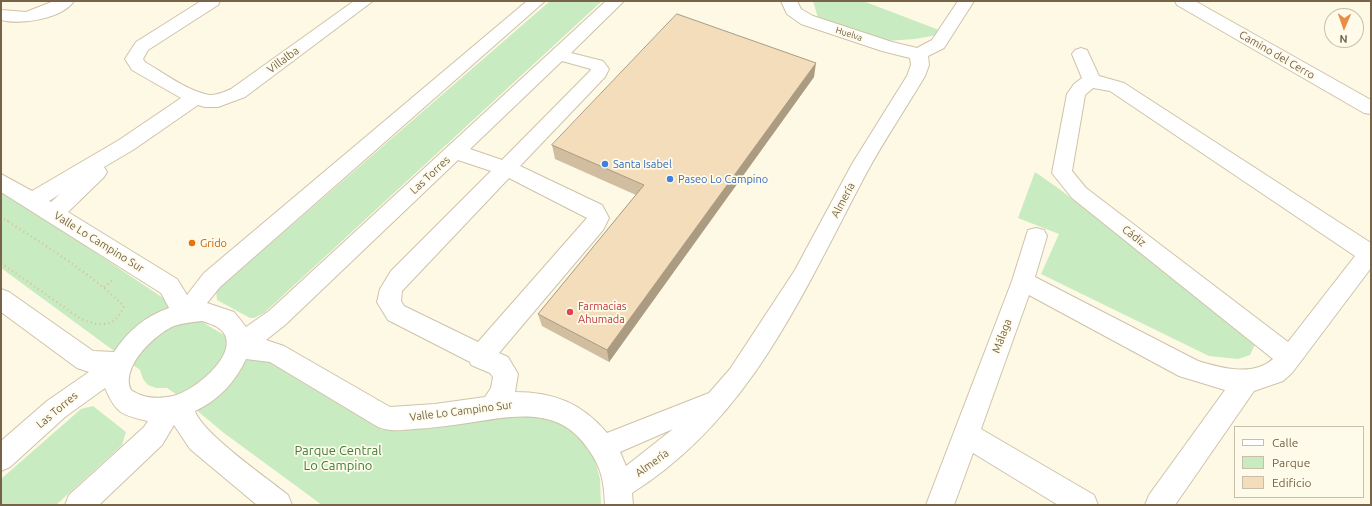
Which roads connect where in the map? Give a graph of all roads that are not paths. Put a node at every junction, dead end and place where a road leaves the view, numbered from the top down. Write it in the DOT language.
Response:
graph roads {
  1 [pos="66,1"];
  2 [pos="212,1"];
  3 [pos="365,1"];
  4 [pos="537,1"];
  5 [pos="616,1"];
  6 [pos="789,1"];
  7 [pos="966,1"];
  8 [pos="1183,1"];
  9 [pos="1,15"];
  10 [pos="919,54"];
  11 [pos="1081,54"];
  12 [pos="559,55"];
  13 [pos="1092,80"];
  14 [pos="195,98"];
  15 [pos="1371,108"];
  16 [pos="126,145"];
  17 [pos="455,152"];
  18 [pos="505,168"];
  19 [pos="1,182"];
  20 [pos="32,201"];
  21 [pos="53,213"];
  22 [pos="1036,236"];
  23 [pos="1370,253"];
  24 [pos="1023,281"];
  25 [pos="1,299"];
  26 [pos="186,313"];
  27 [pos="238,344"];
  28 [pos="480,357"];
  29 [pos="1290,358"];
  30 [pos="119,367"];
  31 [pos="1247,380"];
  32 [pos="716,402"];
  33 [pos="176,407"];
  34 [pos="492,407"];
  35 [pos="965,434"];
  36 [pos="603,447"];
  37 [pos="1,458"];
  38 [pos="618,495"];
  39 [pos="79,505"];
  40 [pos="278,505"];
  41 [pos="940,505"];
  42 [pos="1084,505"];
  43 [pos="1159,505"];
  1 -- 9 [label="street"];
  2 -- 14 [label="street, Villalba"];
  3 -- 14 [label="street, Villalba"];
  4 -- 26 [label="street"];
  5 -- 12 [label="street, Las Torres"];
  6 -- 10 [label="street, Huelva"];
  7 -- 10 [label="street"];
  8 -- 15 [label="street, Camino del Cerro"];
  10 -- 32 [label="street, Almería"];
  11 -- 13 [label="street"];
  12 -- 17 [label="street, Las Torres"];
  12 -- 18 [label="street"];
  13 -- 23 [label="street"];
  13 -- 29 [label="street, Cádiz"];
  14 -- 16 [label="street"];
  16 -- 20 [label="street"];
  16 -- 21 [label="street"];
  17 -- 18 [label="street"];
  17 -- 27 [label="street, Las Torres"];
  18 -- 28 [label="street"];
  18 -- 28 [label="street"];
  19 -- 20 [label="street, Valle Lo Campino Sur"];
  20 -- 21 [label="street, Valle Lo Campino Sur"];
  21 -- 26 [label="street, Valle Lo Campino Sur"];
  22 -- 24 [label="street, Málaga"];
  23 -- 29 [label="street"];
  24 -- 31 [label="street"];
  24 -- 35 [label="street, Málaga"];
  25 -- 30 [label="street"];
  26 -- 27 [label="street"];
  26 -- 30 [label="street"];
  27 -- 33 [label="street"];
  27 -- 34 [label="street, Valle Lo Campino Sur"];
  28 -- 34 [label="street"];
  29 -- 31 [label="street"];
  30 -- 33 [label="street"];
  30 -- 37 [label="street, Las Torres"];
  31 -- 43 [label="street"];
  32 -- 36 [label="street, Almería"];
  32 -- 38 [label="street, Almería"];
  33 -- 39 [label="street"];
  33 -- 40 [label="street"];
  34 -- 36 [label="street, Valle Lo Campino Sur"];
  35 -- 41 [label="street, Málaga"];
  35 -- 42 [label="street"];
  36 -- 38 [label="street, Valle Lo Campino Sur"];
}
